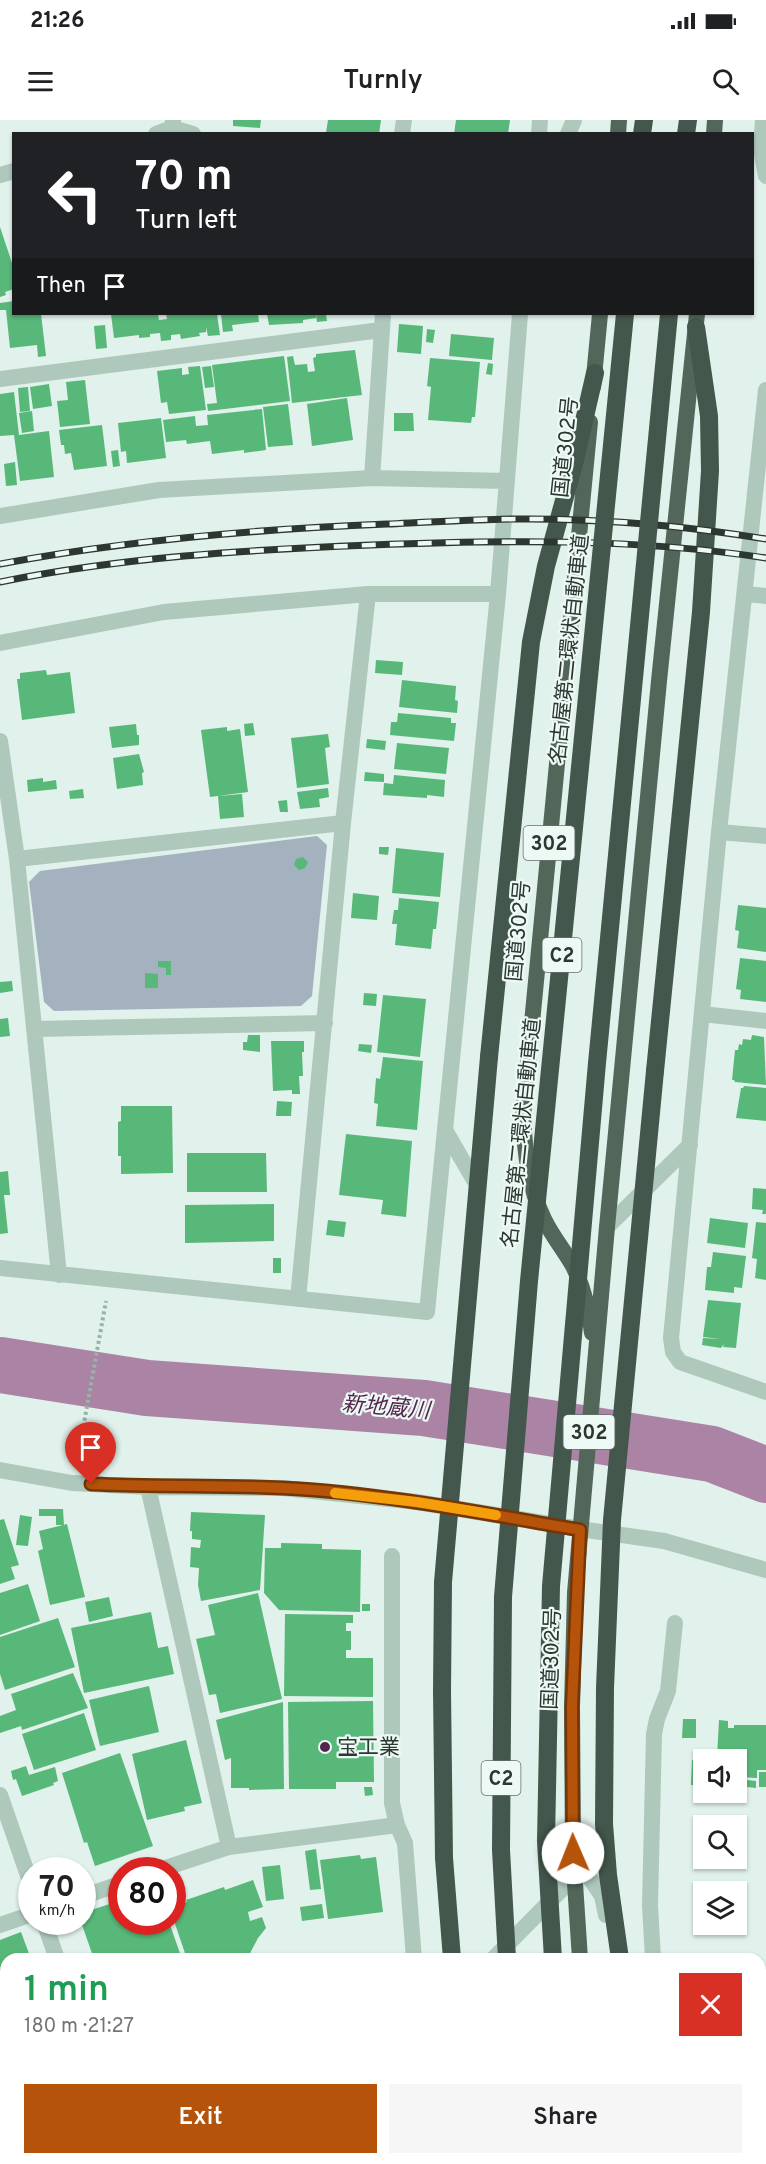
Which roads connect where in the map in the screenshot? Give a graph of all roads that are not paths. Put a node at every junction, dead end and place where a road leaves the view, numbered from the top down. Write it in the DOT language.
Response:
graph roads {
  1 [pos="763,120"];
  2 [pos="173,124"];
  3 [pos="159,132"];
  4 [pos="189,132"];
  5 [pos="766,176"];
  6 [pos="520,315"];
  7 [pos="600,315"];
  8 [pos="625,315"];
  9 [pos="669,315"];
  10 [pos="697,320"];
  11 [pos="382,322"];
  12 [pos="595,373"];
  13 [pos="0,379"];
  14 [pos="766,390"];
  15 [pos="763,463"];
  16 [pos="372,478"];
  17 [pos="507,481"];
  18 [pos="0,516"];
  19 [pos="368,594"];
  20 [pos="498,594"];
  21 [pos="745,594"];
  22 [pos="766,596"];
  23 [pos="0,643"];
  24 [pos="0,741"];
  25 [pos="343,823"];
  26 [pos="719,832"];
  27 [pos="766,836"];
  28 [pos="17,859"];
  29 [pos="702,1014"];
  30 [pos="766,1021"];
  31 [pos="325,1023"];
  32 [pos="34,1029"];
  33 [pos="445,1130"];
  34 [pos="690,1144"];
  35 [pos="474,1179"];
  36 [pos="607,1227"];
  37 [pos="0,1268"];
  38 [pos="60,1275"];
  39 [pos="298,1299"];
  40 [pos="596,1360"];
  41 [pos="766,1392"];
  42 [pos="0,1470"];
  43 [pos="148,1487"];
  44 [pos="580,1530"];
  45 [pos="392,1556"];
  46 [pos="766,1570"];
  47 [pos="675,1623"];
  48 [pos="0,1795"];
  49 [pos="398,1825"];
  50 [pos="229,1847"];
  51 [pos="573,1853"];
  52 [pos="22,1857"];
  53 [pos="186,1861"];
  54 [pos="574,1877"];
  55 [pos="18,1918"];
  56 [pos="0,1924"];
  57 [pos="49,1935"];
  58 [pos="55,1953"];
  59 [pos="414,1953"];
  60 [pos="452,1953"];
  61 [pos="498,1953"];
  62 [pos="507,1953"];
  63 [pos="553,1953"];
  64 [pos="580,1953"];
  65 [pos="612,1953"];
  66 [pos="619,1953"];
  67 [pos="653,1953"];
  1 -- 5 [label="street"];
  2 -- 3 [label="street"];
  2 -- 4 [label="street"];
  6 -- 17 [label="street"];
  7 -- 12 [label="highway, 国道302号 / 302"];
  8 -- 62 [label="highway, 名古屋第二環状自動車道 / C2, bridge"];
  9 -- 63 [label="highway, C2, bridge"];
  10 -- 36 [label="highway, 国道302号 / 302"];
  10 -- 66 [label="highway, bridge"];
  11 -- 13 [label="street"];
  11 -- 16 [label="street"];
  12 -- 40 [label="highway, 国道302号 / 302"];
  12 -- 60 [label="highway, bridge"];
  14 -- 15 [label="street"];
  15 -- 21 [label="street"];
  16 -- 17 [label="street"];
  16 -- 18 [label="street"];
  17 -- 20 [label="street"];
  19 -- 20 [label="street"];
  19 -- 23 [label="street"];
  19 -- 25 [label="street"];
  20 -- 33 [label="street"];
  21 -- 22 [label="street"];
  21 -- 26 [label="street"];
  24 -- 28 [label="street"];
  25 -- 28 [label="street"];
  25 -- 31 [label="street"];
  26 -- 27 [label="street"];
  26 -- 29 [label="street"];
  28 -- 32 [label="street"];
  29 -- 30 [label="street"];
  29 -- 34 [label="street"];
  31 -- 32 [label="street"];
  31 -- 39 [label="street"];
  32 -- 38 [label="street"];
  33 -- 35 [label="street"];
  33 -- 39 [label="street"];
  34 -- 36 [label="street"];
  34 -- 41 [label="street"];
  36 -- 40 [label="highway, 国道302号 / 302"];
  37 -- 38 [label="street"];
  38 -- 39 [label="street"];
  40 -- 44 [label="highway, 国道302号 / 302"];
  42 -- 43 [label="street"];
  43 -- 44 [label="street"];
  43 -- 50 [label="street"];
  44 -- 46 [label="street"];
  44 -- 51 [label="highway, 国道302号 / 302"];
  45 -- 49 [label="street"];
  47 -- 67 [label="street"];
  48 -- 52 [label="street"];
  49 -- 50 [label="street"];
  49 -- 59 [label="street"];
  50 -- 53 [label="street"];
  51 -- 54 [label="highway, 国道302号 / 302"];
  51 -- 65 [label="street"];
  54 -- 61 [label="street"];
  54 -- 64 [label="highway, 国道302号 / 302"];
  55 -- 56 [label="street"];
  57 -- 58 [label="street"];
}
